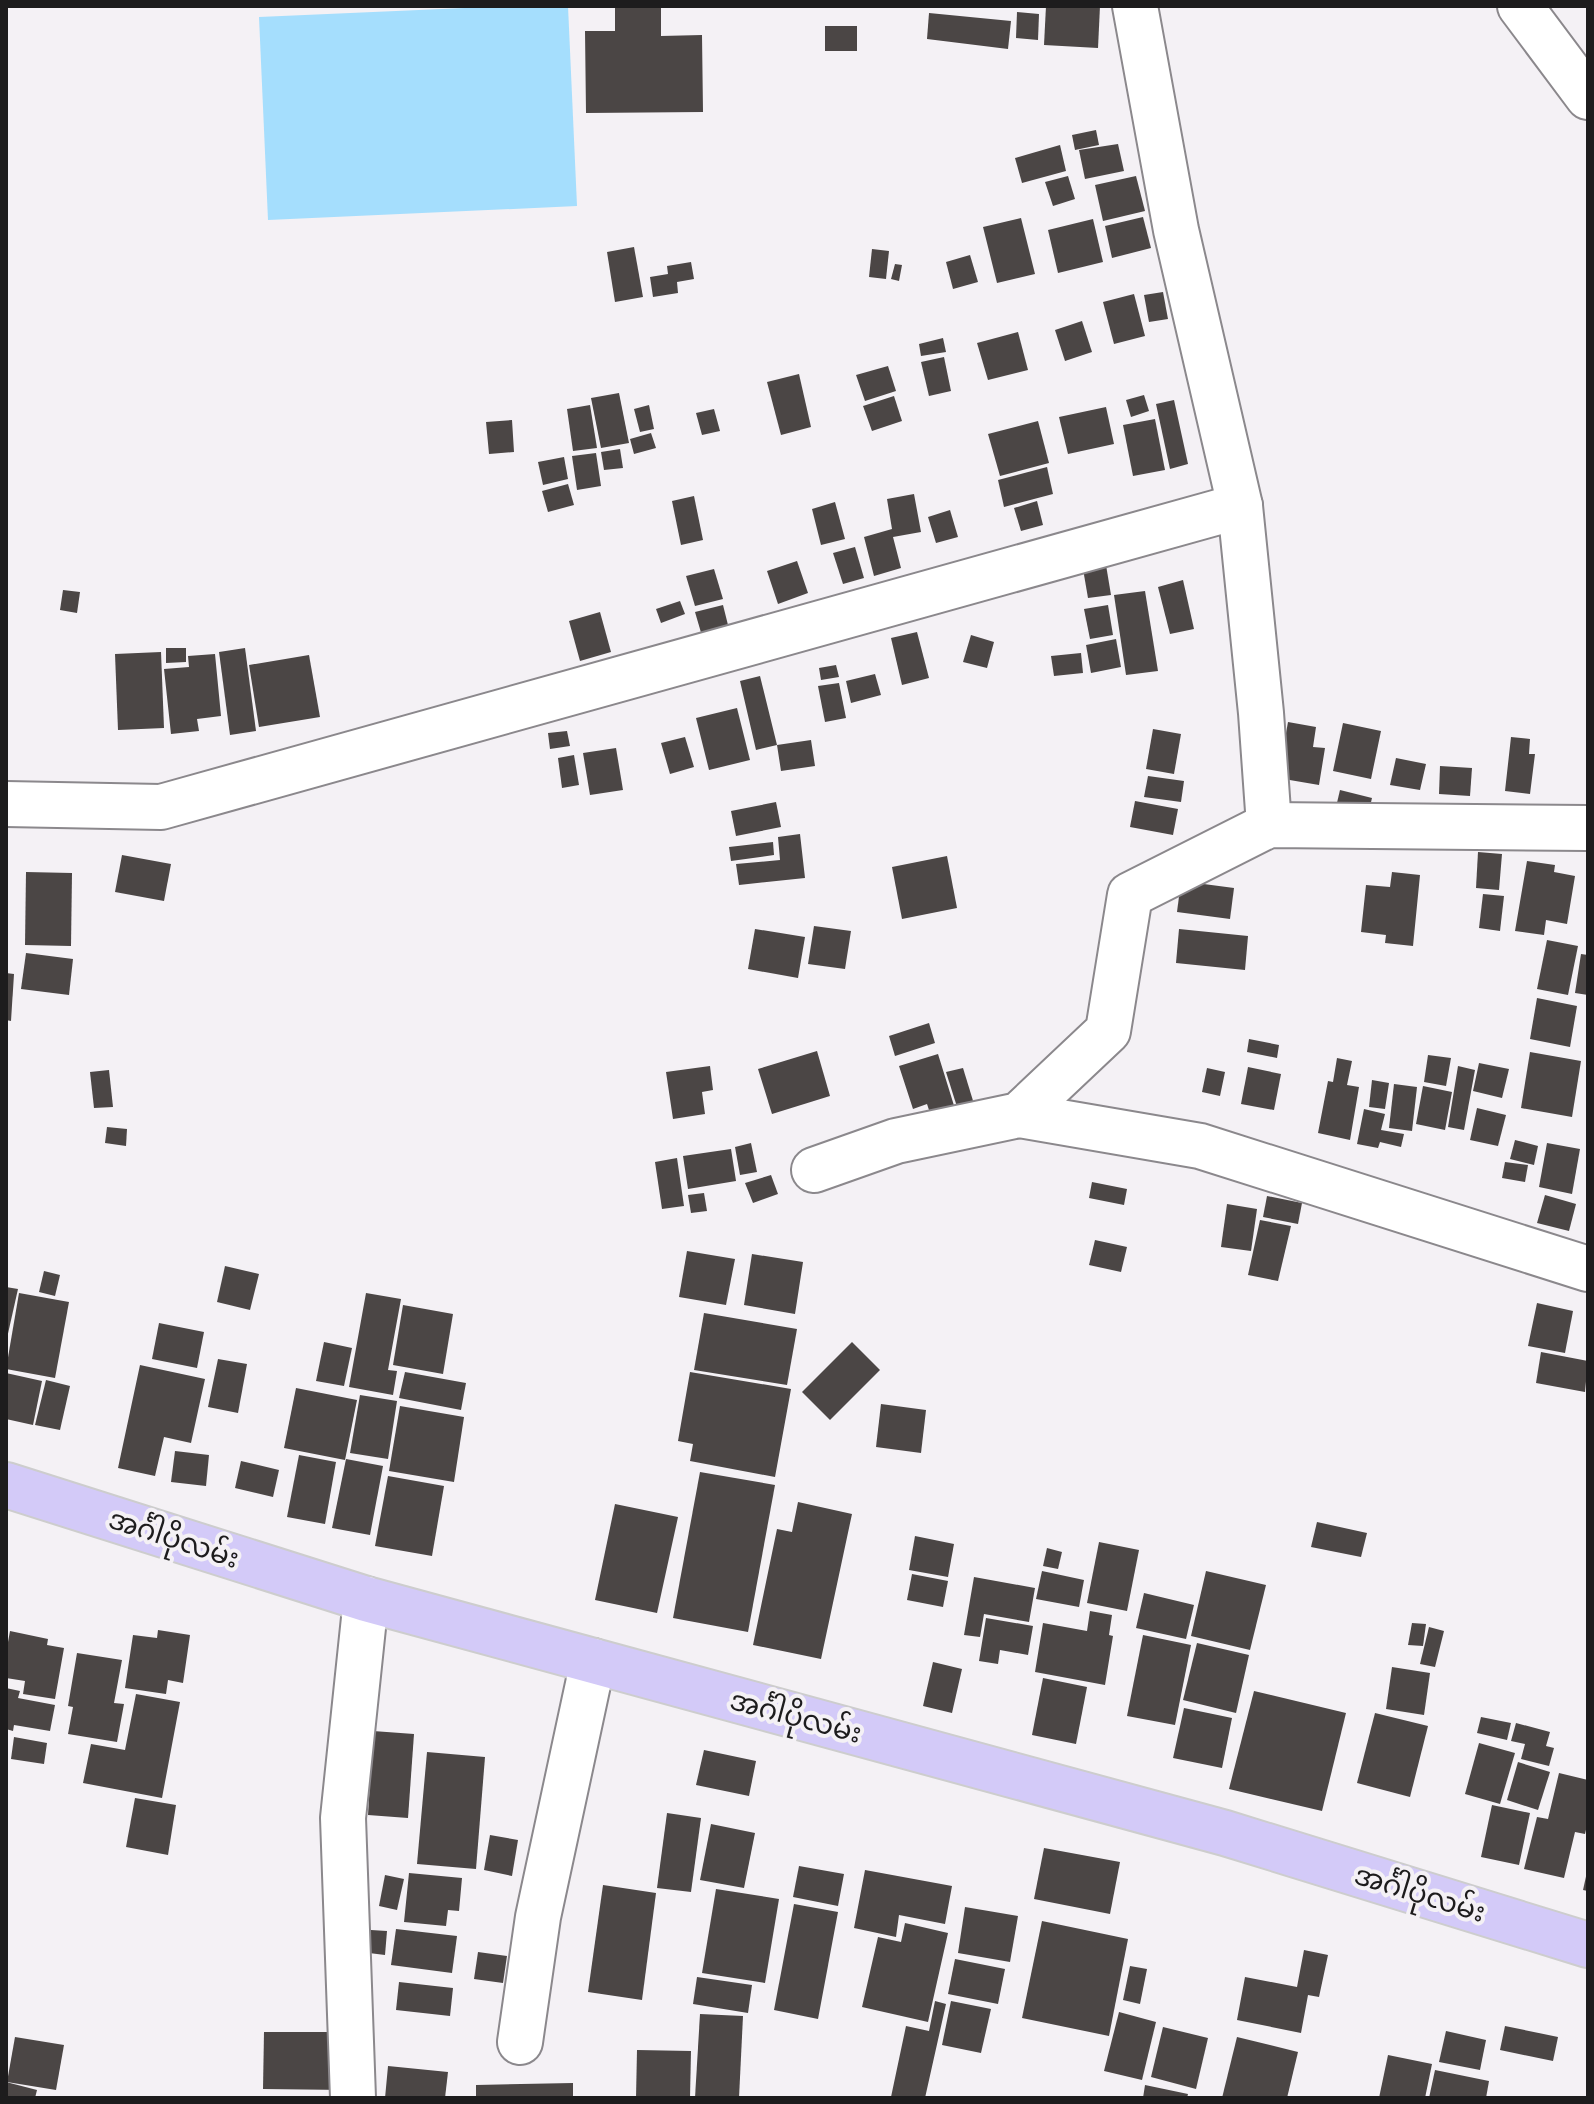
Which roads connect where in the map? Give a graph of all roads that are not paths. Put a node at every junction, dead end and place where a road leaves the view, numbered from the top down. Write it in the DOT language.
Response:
graph roads {
  1 [pos="1135,6"];
  2 [pos="1520,6"];
  3 [pos="1588,97"];
  4 [pos="1240,506"];
  5 [pos="6,804"];
  6 [pos="1269,825"];
  7 [pos="1588,828"];
  8 [pos="1019,1115"];
  9 [pos="814,1170"];
  10 [pos="1588,1269"];
  11 [pos="6,1485"];
  12 [pos="366,1599"];
  13 [pos="593,1661"];
  14 [pos="1588,1945"];
  15 [pos="520,2042"];
  16 [pos="353,2098"];
  1 -- 4 [label="street"];
  2 -- 3 [label="street"];
  4 -- 5 [label="street"];
  4 -- 6 [label="street"];
  6 -- 7 [label="street"];
  6 -- 8 [label="street"];
  8 -- 9 [label="street"];
  8 -- 10 [label="street"];
  11 -- 12 [label="main road, အင်္ဂါပိုလမ်း"];
  12 -- 13 [label="main road, အင်္ဂါပိုလမ်း"];
  12 -- 16 [label="street"];
  13 -- 14 [label="main road, အင်္ဂါပိုလမ်း"];
  13 -- 15 [label="street"];
}
